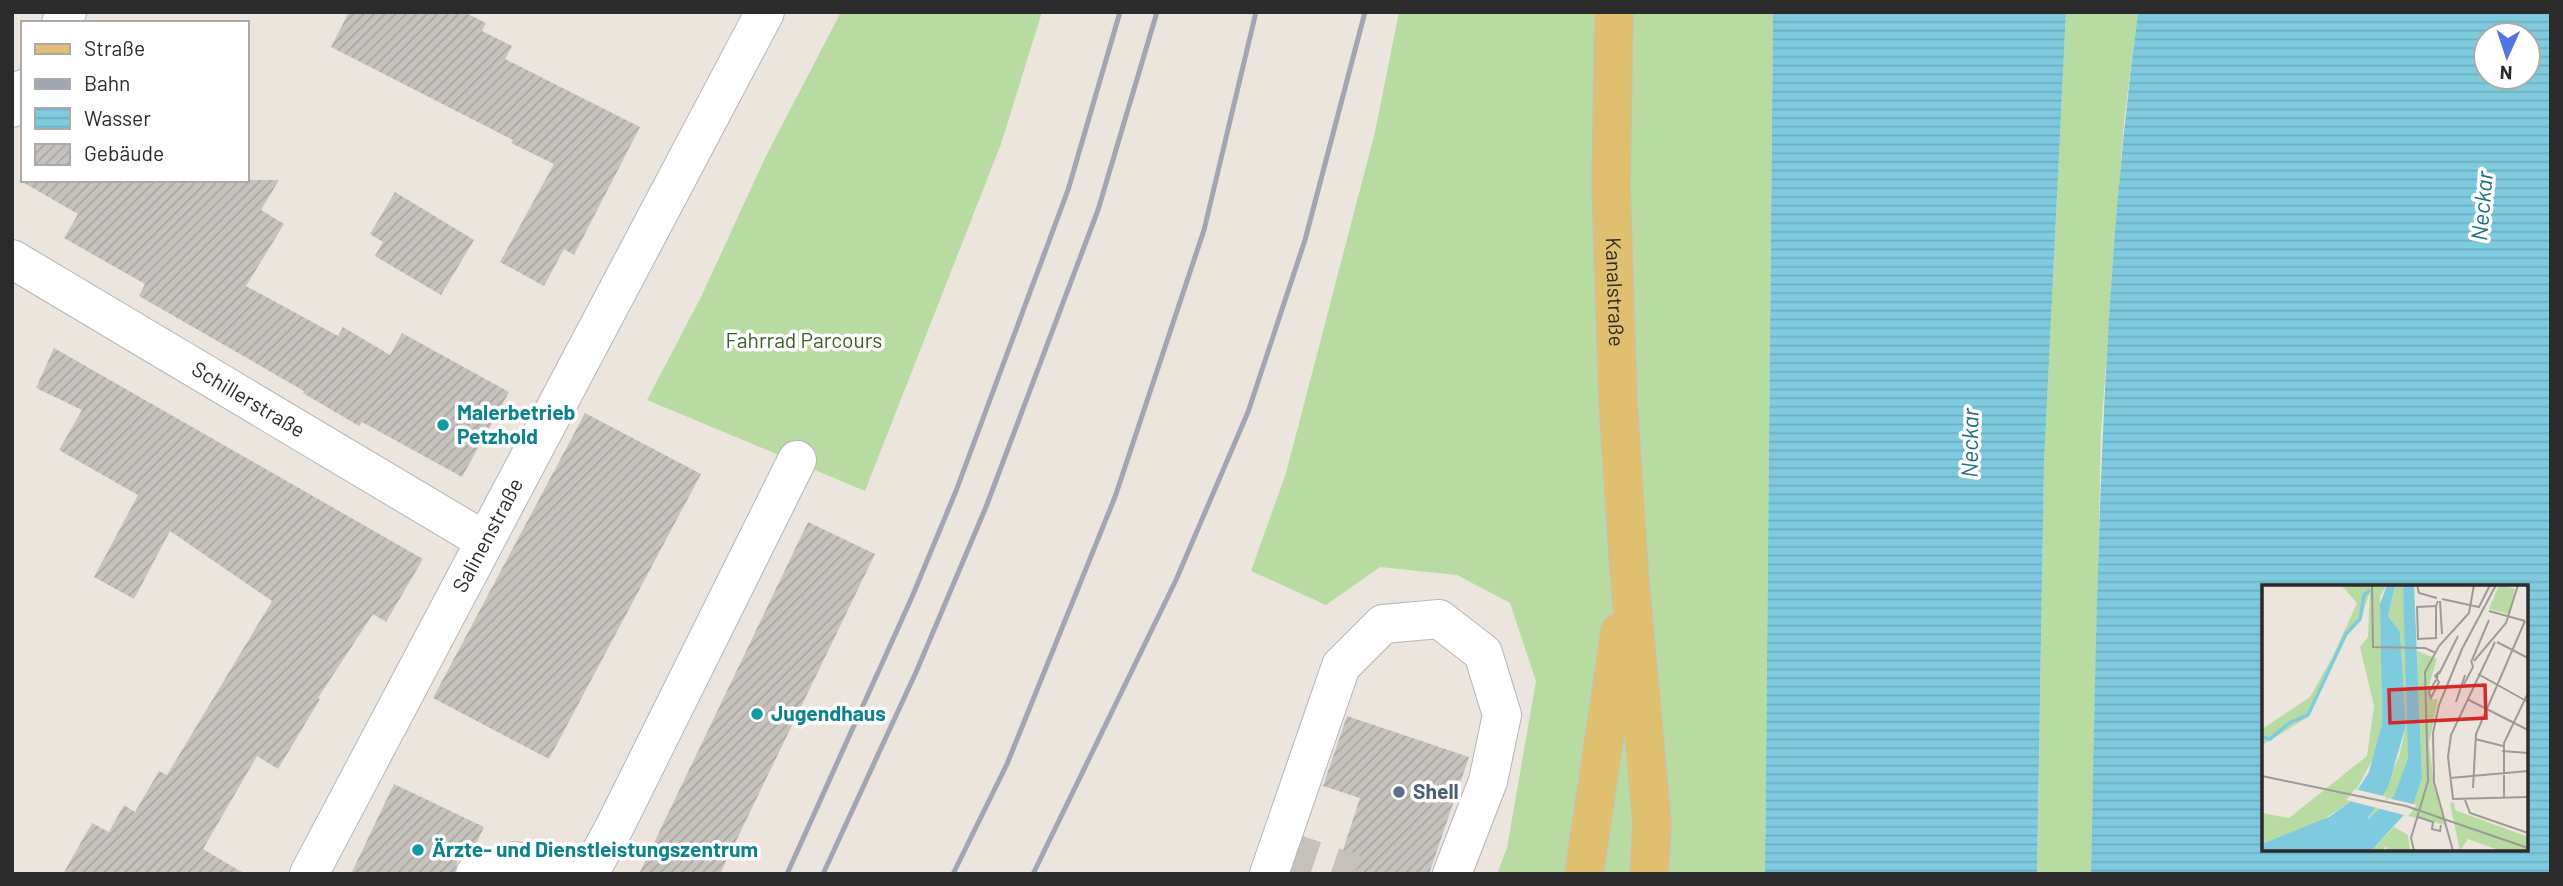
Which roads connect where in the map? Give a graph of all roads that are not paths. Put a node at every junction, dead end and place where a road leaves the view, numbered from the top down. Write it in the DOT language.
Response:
graph roads {
  1 [pos="765,12"];
  2 [pos="1614,12"];
  3 [pos="21,92"];
  4 [pos="12,108"];
  5 [pos="12,259"];
  6 [pos="797,460"];
  7 [pos="485,541"];
  8 [pos="1629,571"];
  9 [pos="309,874"];
  10 [pos="475,874"];
  11 [pos="559,874"];
  12 [pos="589,874"];
  13 [pos="1269,874"];
  14 [pos="1452,874"];
  15 [pos="1584,874"];
  16 [pos="1649,874"];
  1 -- 7 [label="street, Salinenstraße"];
  2 -- 8 [label="main road, Kanalstraße"];
  3 -- 4 [label="street"];
  5 -- 7 [label="street, Schillerstraße"];
  6 -- 12 [label="street"];
  7 -- 9 [label="street, Salinenstraße"];
  8 -- 15 [label="main road, Kanalstraße"];
  8 -- 16 [label="main road, Kanalstraße"];
  10 -- 11 [label="street"];
  13 -- 14 [label="street"];
}
